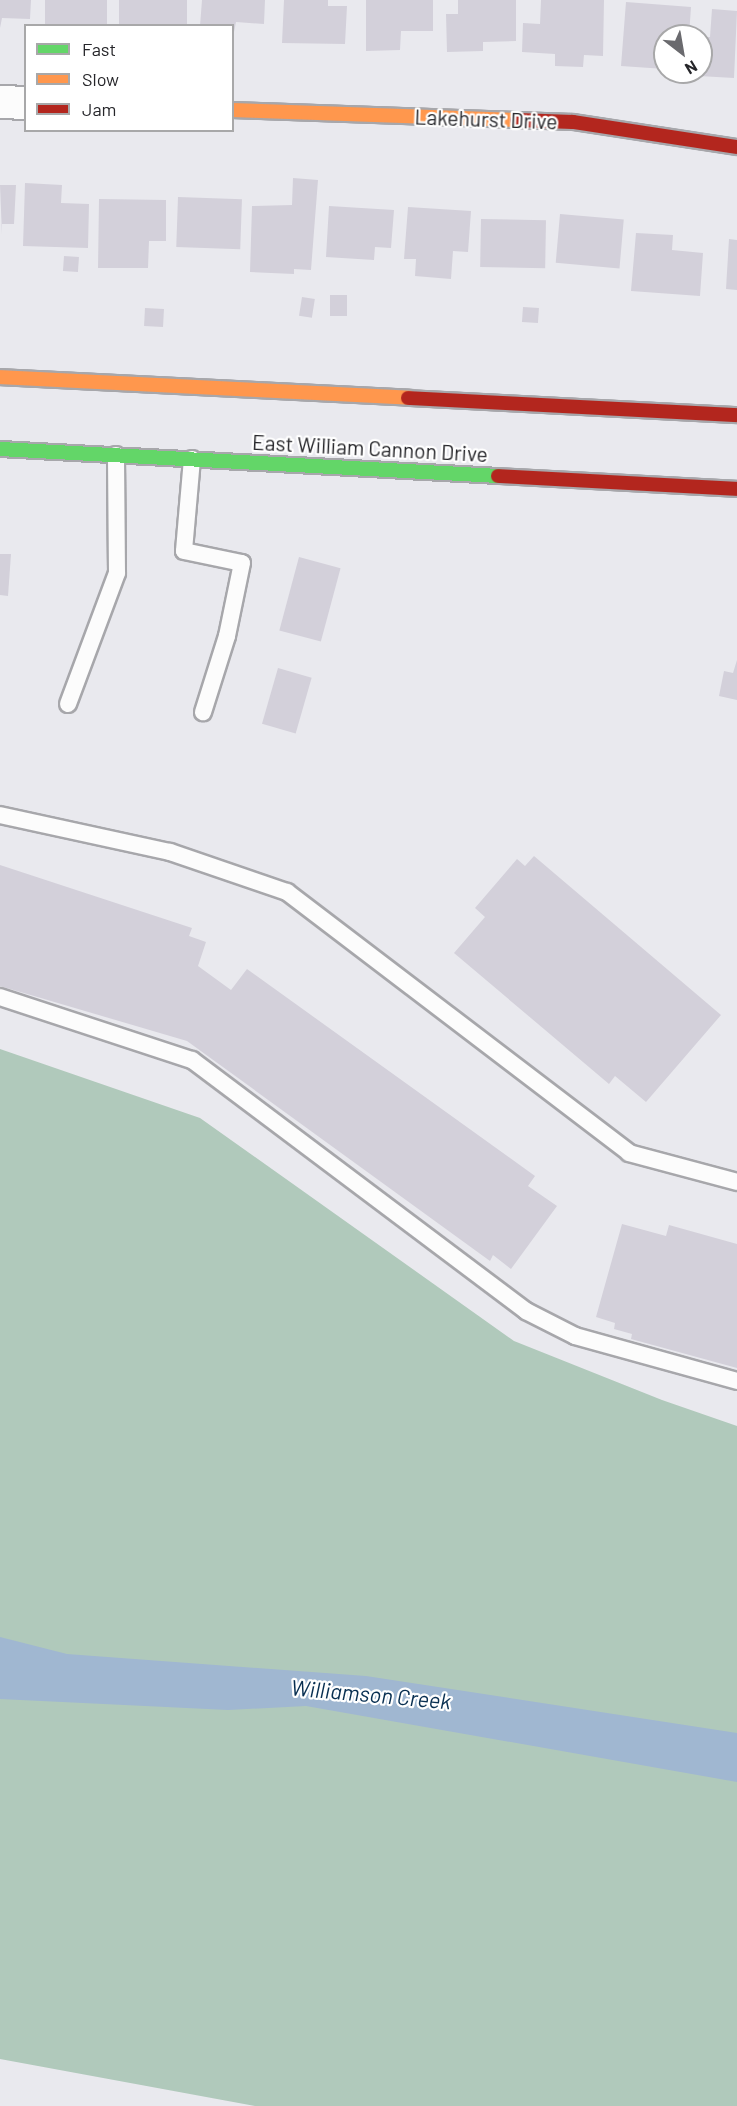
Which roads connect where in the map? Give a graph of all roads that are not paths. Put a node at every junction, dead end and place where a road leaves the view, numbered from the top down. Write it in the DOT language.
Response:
graph roads {
  1 [pos="0,102"];
  2 [pos="24,103"];
  3 [pos="234,110"];
  4 [pos="737,147"];
  5 [pos="0,377"];
  6 [pos="737,415"];
  7 [pos="0,449"];
  8 [pos="116,455"];
  9 [pos="192,459"];
  10 [pos="737,489"];
  11 [pos="68,704"];
  12 [pos="203,712"];
  13 [pos="0,815"];
  14 [pos="0,997"];
  15 [pos="737,1182"];
  16 [pos="737,1381"];
  1 -- 2 [label="street"];
  3 -- 4 [label="main road, Lakehurst Drive"];
  5 -- 6 [label="main road"];
  7 -- 8 [label="main road, East William Cannon Drive"];
  8 -- 9 [label="main road, East William Cannon Drive"];
  8 -- 11 [label="lane"];
  9 -- 10 [label="main road, East William Cannon Drive"];
  9 -- 12 [label="lane"];
  13 -- 15 [label="lane"];
  14 -- 16 [label="lane"];
}
